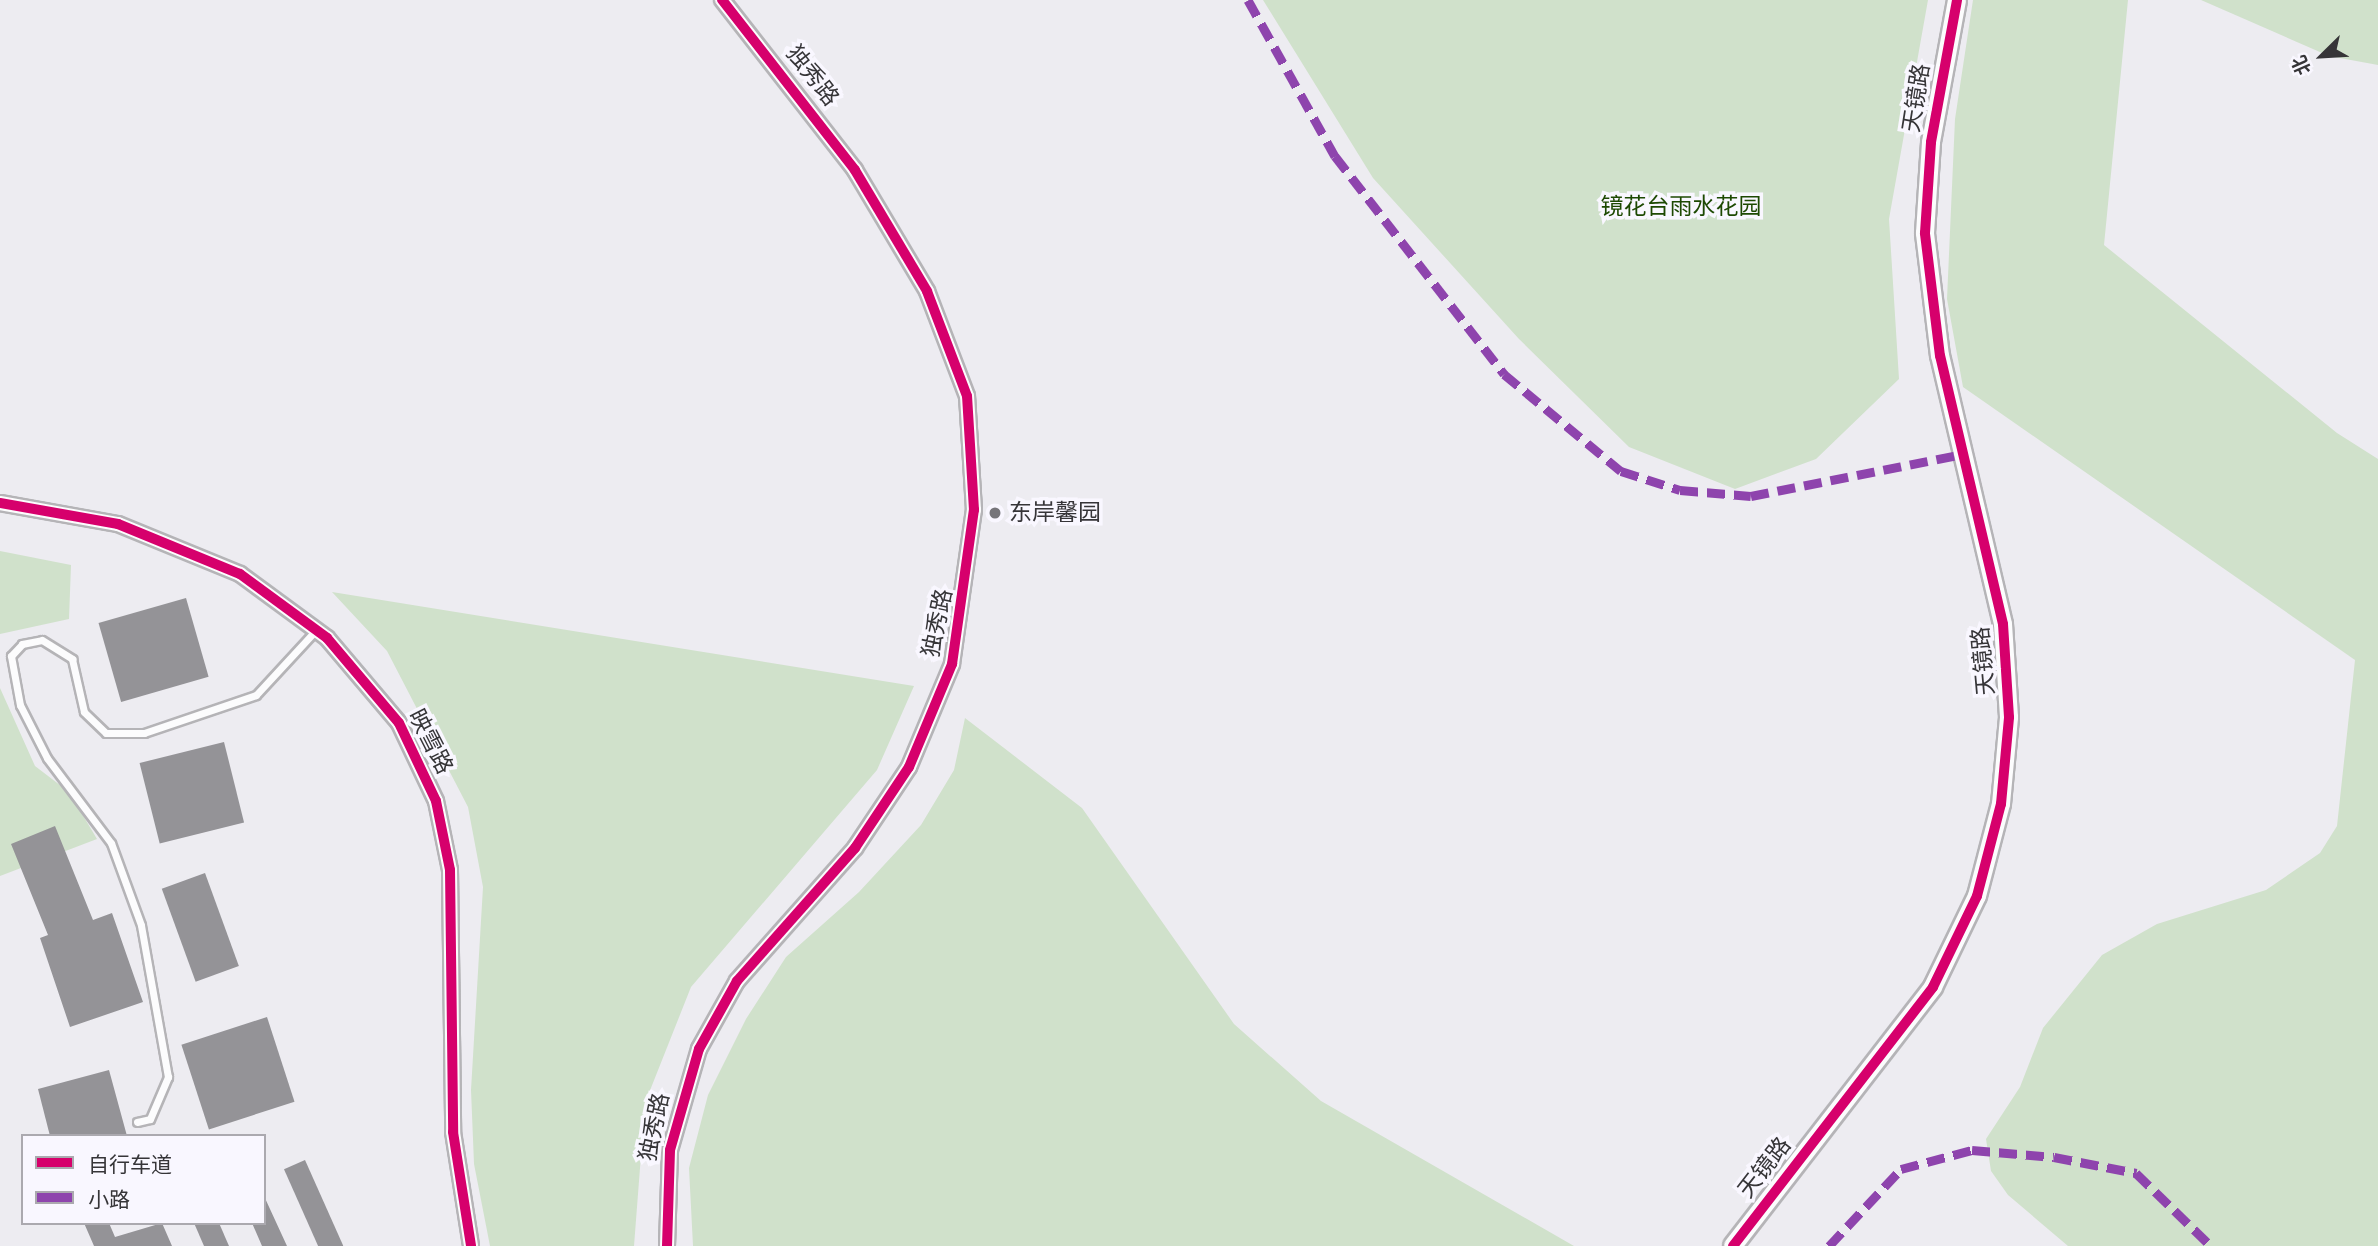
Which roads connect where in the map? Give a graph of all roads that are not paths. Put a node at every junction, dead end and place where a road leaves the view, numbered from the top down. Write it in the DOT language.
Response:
graph roads {
  1 [pos="722,0"];
  2 [pos="1957,0"];
  3 [pos="0,503"];
  4 [pos="317,629"];
  5 [pos="137,1122"];
  6 [pos="471,1246"];
  7 [pos="667,1246"];
  8 [pos="1733,1246"];
  1 -- 7 [label="street, 独秀路"];
  2 -- 8 [label="street, 天镜路"];
  3 -- 4 [label="street, 映雪路"];
  4 -- 5 [label="lane"];
  4 -- 6 [label="street, 映雪路"];
}
